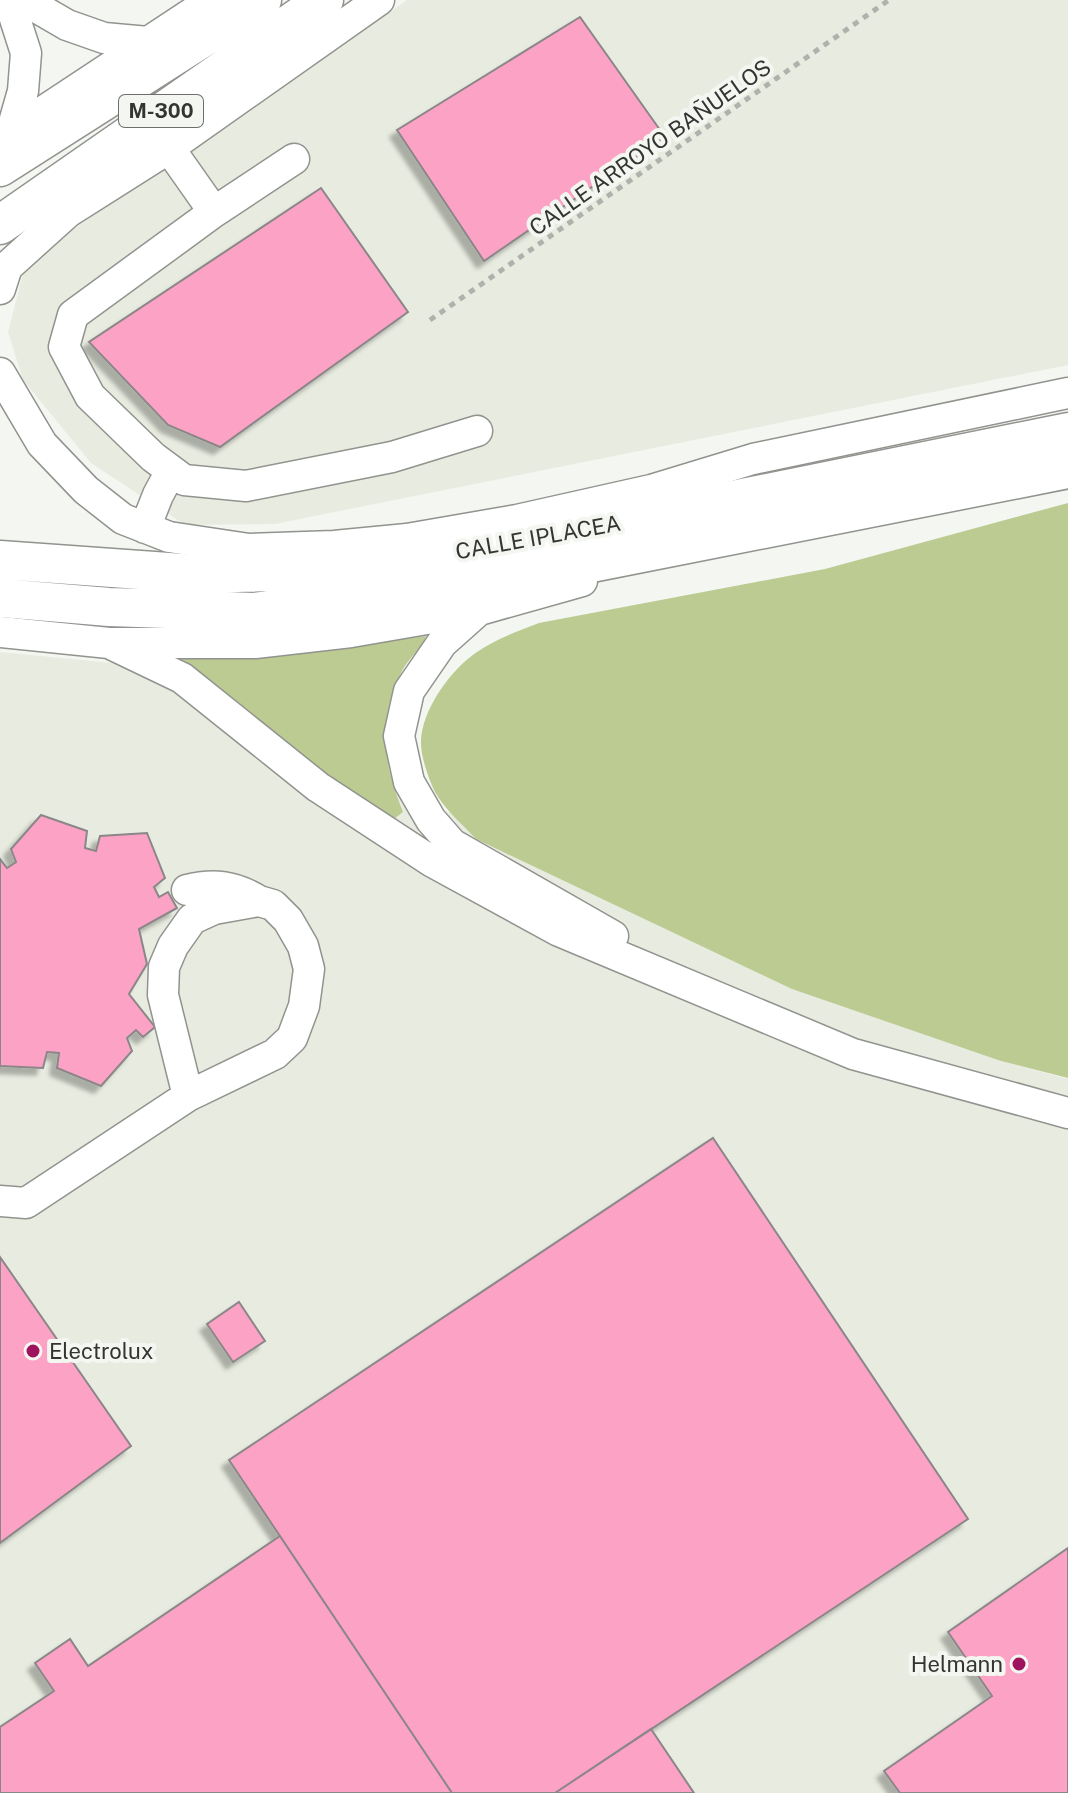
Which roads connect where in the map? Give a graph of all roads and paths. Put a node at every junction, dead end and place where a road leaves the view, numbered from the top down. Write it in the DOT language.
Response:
graph roads {
  1 [pos="9,0"];
  2 [pos="24,0"];
  3 [pos="212,0"];
  4 [pos="262,0"];
  5 [pos="324,0"];
  6 [pos="379,0"];
  7 [pos="889,0"];
  8 [pos="148,42"];
  9 [pos="4,147"];
  10 [pos="169,148"];
  11 [pos="294,159"];
  12 [pos="214,212"];
  13 [pos="0,225"];
  14 [pos="0,289"];
  15 [pos="430,320"];
  16 [pos="0,373"];
  17 [pos="1068,393"];
  18 [pos="477,431"];
  19 [pos="1068,432"];
  20 [pos="1068,469"];
  21 [pos="171,471"];
  22 [pos="145,528"];
  23 [pos="769,529"];
  24 [pos="0,560"];
  25 [pos="0,598"];
  26 [pos="479,610"];
  27 [pos="0,632"];
  28 [pos="109,643"];
  29 [pos="187,890"];
  30 [pos="259,901"];
  31 [pos="718,996"];
  32 [pos="188,1096"];
  33 [pos="1068,1113"];
  34 [pos="0,1201"];
  1 -- 9 [label="street"];
  2 -- 8 [label="street"];
  3 -- 8 [label="street"];
  4 -- 9 [label="main road, M-300"];
  5 -- 13 [label="main road, M-300"];
  6 -- 10 [label="street, M-300"];
  7 -- 15 [label="path, CALLE ARROYO BAÑUELOS"];
  8 -- 9 [label="street"];
  10 -- 12 [label="street"];
  10 -- 14 [label="street, M-300"];
  11 -- 12 [label="street"];
  12 -- 21 [label="street"];
  16 -- 22 [label="street"];
  17 -- 22 [label="street"];
  18 -- 21 [label="street"];
  19 -- 24 [label="main road, CALLE IPLACEA"];
  20 -- 23 [label="main road, CALLE IPLACEA"];
  21 -- 22 [label="street"];
  23 -- 25 [label="main road, CALLE IPLACEA"];
  23 -- 26 [label="street"];
  26 -- 28 [label="street"];
  26 -- 31 [label="street"];
  27 -- 28 [label="street"];
  28 -- 31 [label="street"];
  29 -- 30 [label="street"];
  30 -- 32 [label="street"];
  30 -- 32 [label="street"];
  31 -- 33 [label="street"];
  32 -- 34 [label="street"];
}
